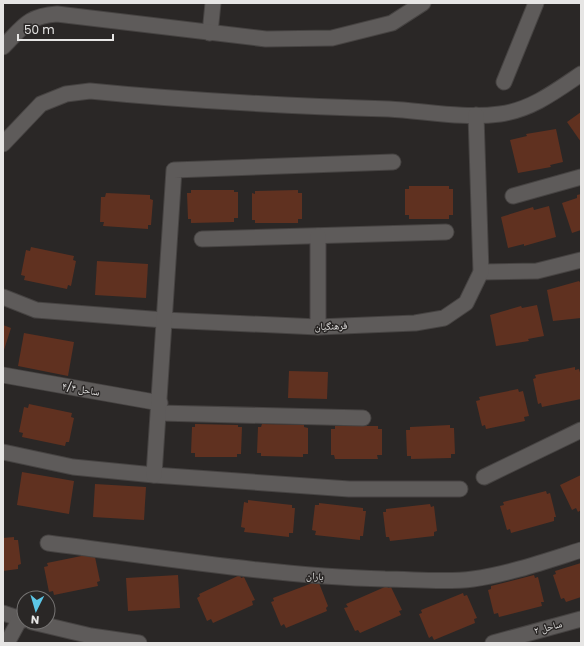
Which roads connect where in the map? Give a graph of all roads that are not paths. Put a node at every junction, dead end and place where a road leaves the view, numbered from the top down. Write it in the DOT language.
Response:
graph roads {
  1 [pos="213,3"];
  2 [pos="423,3"];
  3 [pos="536,3"];
  4 [pos="210,33"];
  5 [pos="3,47"];
  6 [pos="581,74"];
  7 [pos="504,82"];
  8 [pos="476,115"];
  9 [pos="3,144"];
  10 [pos="393,162"];
  11 [pos="581,177"];
  12 [pos="513,196"];
  13 [pos="446,232"];
  14 [pos="318,236"];
  15 [pos="202,239"];
  16 [pos="581,260"];
  17 [pos="481,272"];
  18 [pos="3,297"];
  19 [pos="164,320"];
  20 [pos="318,327"];
  21 [pos="3,375"];
  22 [pos="159,408"];
  23 [pos="363,418"];
  24 [pos="581,430"];
  25 [pos="3,452"];
  26 [pos="154,475"];
  27 [pos="484,477"];
  28 [pos="460,489"];
  29 [pos="48,543"];
  30 [pos="581,550"];
  31 [pos="3,613"];
  32 [pos="16,617"];
  33 [pos="581,619"];
  34 [pos="56,627"];
  35 [pos="17,630"];
  36 [pos="7,643"];
  37 [pos="139,643"];
  38 [pos="493,643"];
  1 -- 4 [label="street"];
  2 -- 4 [label="street"];
  3 -- 7 [label="street"];
  4 -- 5 [label="street"];
  6 -- 8 [label="street"];
  8 -- 9 [label="street"];
  8 -- 17 [label="street, فرهنگیان"];
  10 -- 19 [label="street"];
  11 -- 12 [label="street"];
  13 -- 14 [label="street"];
  14 -- 15 [label="street"];
  14 -- 20 [label="street"];
  16 -- 17 [label="street"];
  17 -- 20 [label="street, فرهنگیان"];
  18 -- 19 [label="street, فرهنگیان"];
  19 -- 20 [label="street, فرهنگیان"];
  19 -- 22 [label="street"];
  21 -- 22 [label="street, ساحل ۴/۴"];
  22 -- 23 [label="street, ساحل ۴/۴"];
  22 -- 26 [label="street"];
  24 -- 27 [label="street"];
  25 -- 26 [label="street"];
  26 -- 28 [label="street"];
  29 -- 30 [label="street, باران"];
  31 -- 32 [label="street"];
  33 -- 38 [label="street, ساحل ۲"];
  34 -- 37 [label="street"];
  35 -- 36 [label="street"];
}
